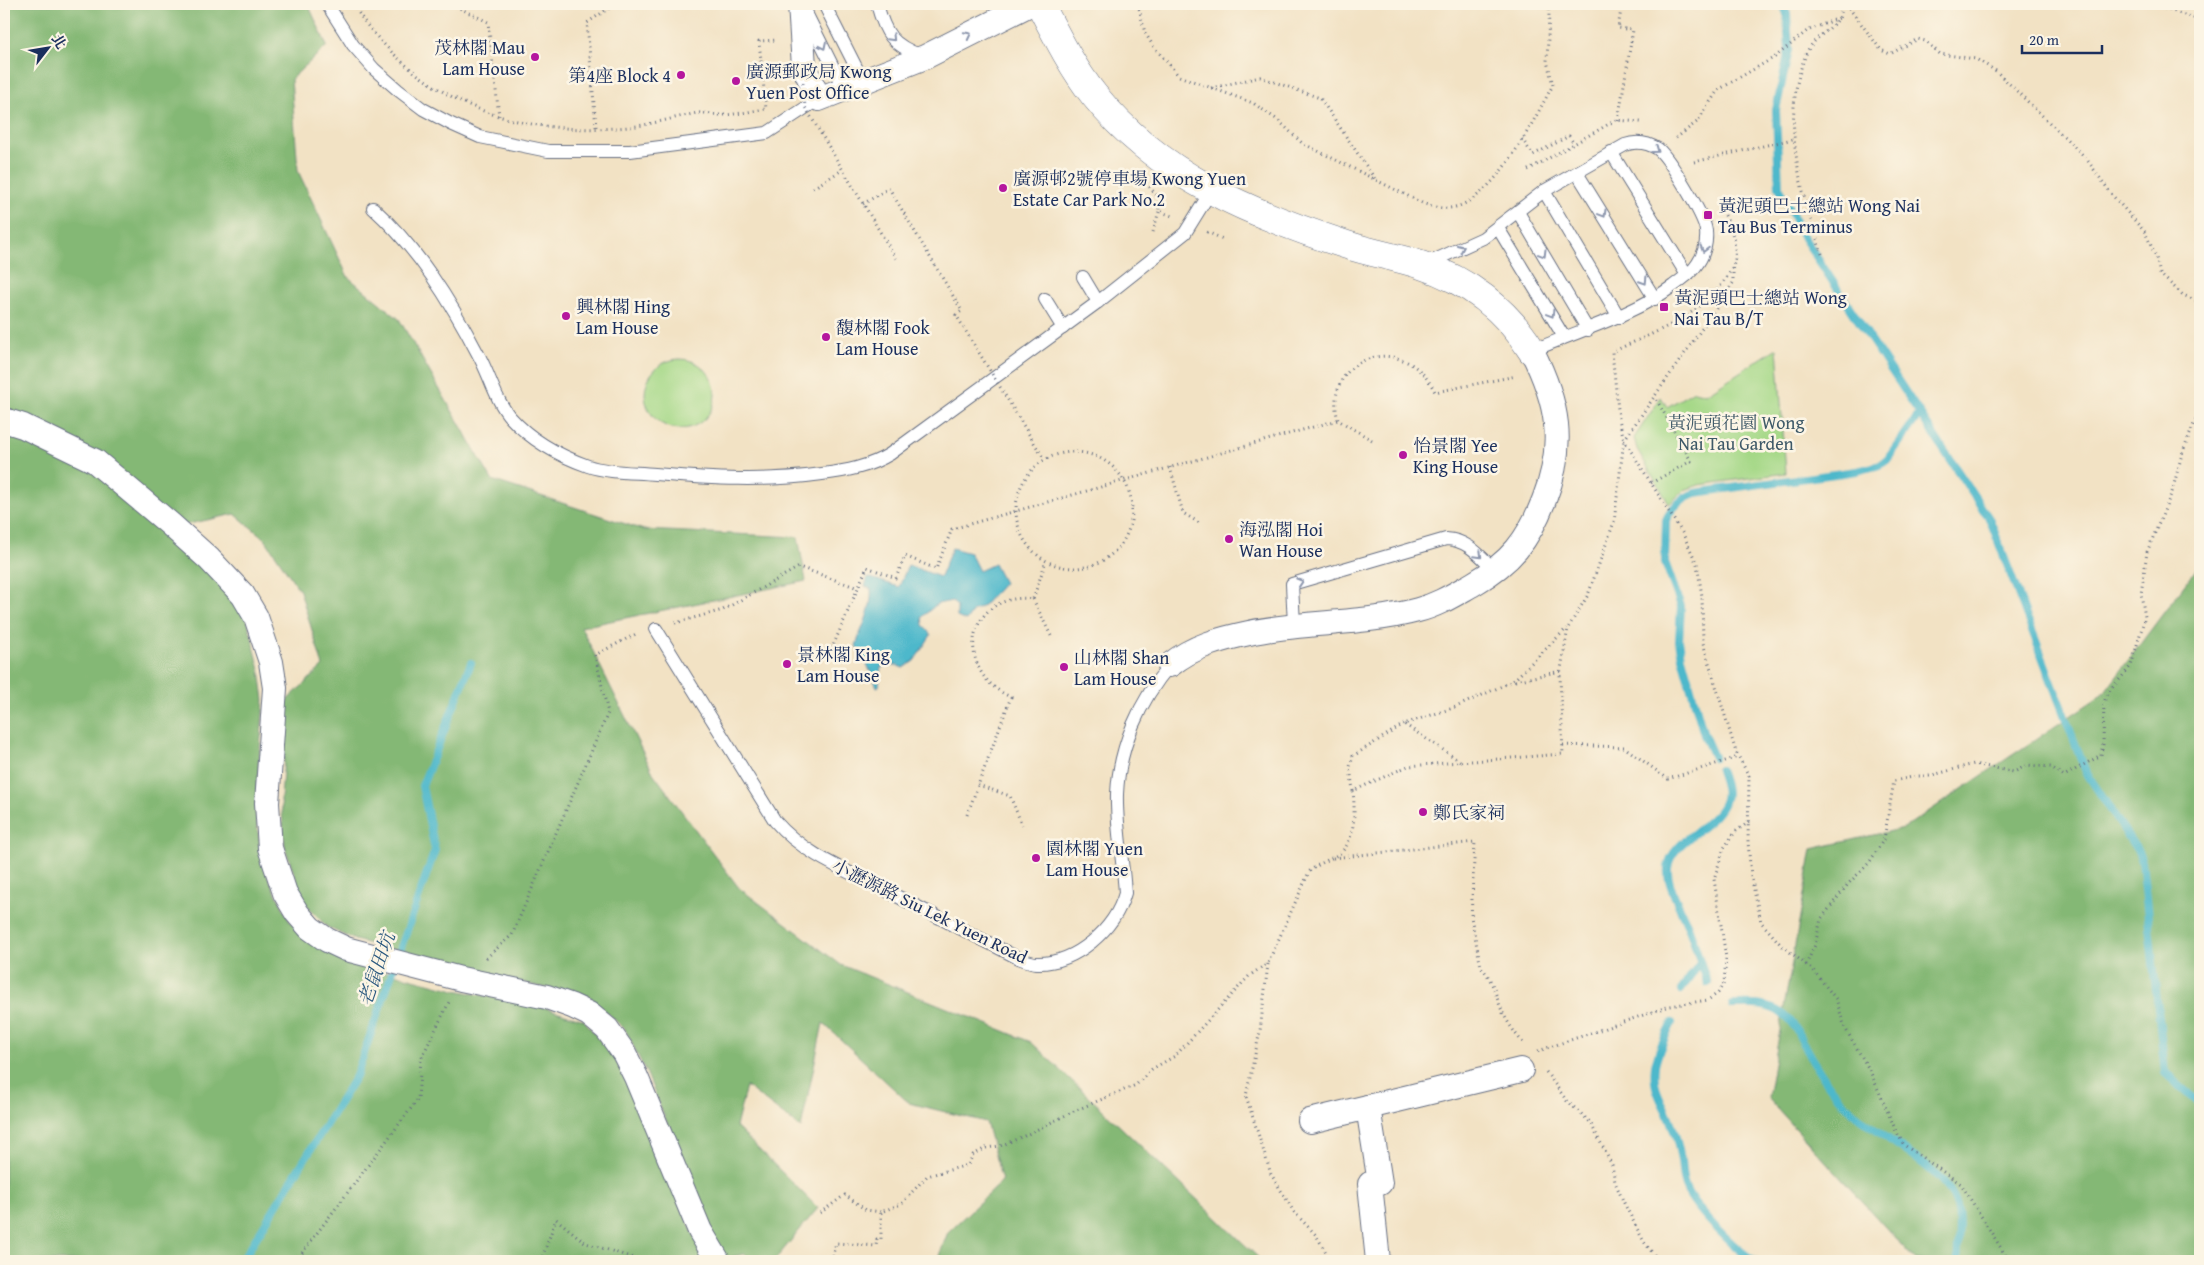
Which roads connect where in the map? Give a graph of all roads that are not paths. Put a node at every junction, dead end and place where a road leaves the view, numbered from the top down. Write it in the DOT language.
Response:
graph roads {
  1 [pos="326,4"];
  2 [pos="801,4"];
  3 [pos="824,4"];
  4 [pos="877,4"];
  5 [pos="1030,4"];
  6 [pos="1040,4"];
  7 [pos="925,57"];
  8 [pos="853,85"];
  9 [pos="811,91"];
  10 [pos="1611,152"];
  11 [pos="1577,173"];
  12 [pos="1211,191"];
  13 [pos="1544,191"];
  14 [pos="373,208"];
  15 [pos="1518,212"];
  16 [pos="1498,228"];
  17 [pos="1422,265"];
  18 [pos="1688,275"];
  19 [pos="1083,277"];
  20 [pos="1046,299"];
  21 [pos="1655,299"];
  22 [pos="1098,302"];
  23 [pos="1620,317"];
  24 [pos="1063,328"];
  25 [pos="1588,330"];
  26 [pos="1564,336"];
  27 [pos="1532,351"];
  28 [pos="4,420"];
  29 [pos="1494,570"];
  30 [pos="1294,625"];
  31 [pos="656,629"];
  32 [pos="1170,665"];
  33 [pos="1532,1064"];
  34 [pos="1368,1106"];
  35 [pos="1310,1121"];
  36 [pos="718,1261"];
  37 [pos="1378,1261"];
  1 -- 9 [label="lane"];
  2 -- 8 [label="lane, one-way"];
  2 -- 9 [label="street"];
  3 -- 8 [label="lane"];
  4 -- 7 [label="lane, one-way"];
  7 -- 5 [label="street, one-way"];
  6 -- 12 [label="street, 小瀝源路 Siu Lek Yuen Road"];
  7 -- 8 [label="street"];
  8 -- 9 [label="street"];
  10 -- 11 [label="lane"];
  10 -- 18 [label="lane"];
  10 -- 18 [label="lane, one-way"];
  11 -- 13 [label="lane"];
  11 -- 21 [label="lane, one-way"];
  12 -- 17 [label="street, 小瀝源路 Siu Lek Yuen Road"];
  12 -- 22 [label="lane"];
  13 -- 15 [label="lane"];
  13 -- 23 [label="lane"];
  14 -- 24 [label="lane"];
  15 -- 16 [label="lane"];
  15 -- 25 [label="lane, one-way"];
  17 -- 16 [label="lane, one-way"];
  16 -- 26 [label="lane, one-way"];
  17 -- 27 [label="street, 小瀝源路 Siu Lek Yuen Road"];
  18 -- 21 [label="lane"];
  19 -- 22 [label="lane"];
  20 -- 24 [label="lane"];
  21 -- 23 [label="lane"];
  22 -- 24 [label="lane"];
  23 -- 25 [label="lane"];
  25 -- 26 [label="lane"];
  26 -- 27 [label="lane"];
  27 -- 29 [label="street, 小瀝源路 Siu Lek Yuen Road"];
  28 -- 36 [label="street"];
  29 -- 30 [label="street, 小瀝源路 Siu Lek Yuen Road"];
  30 -- 29 [label="lane, one-way"];
  30 -- 32 [label="street, 小瀝源路 Siu Lek Yuen Road"];
  31 -- 32 [label="lane, 小瀝源路 Siu Lek Yuen Road"];
  33 -- 34 [label="street"];
  34 -- 35 [label="street"];
  34 -- 37 [label="street"];
}
